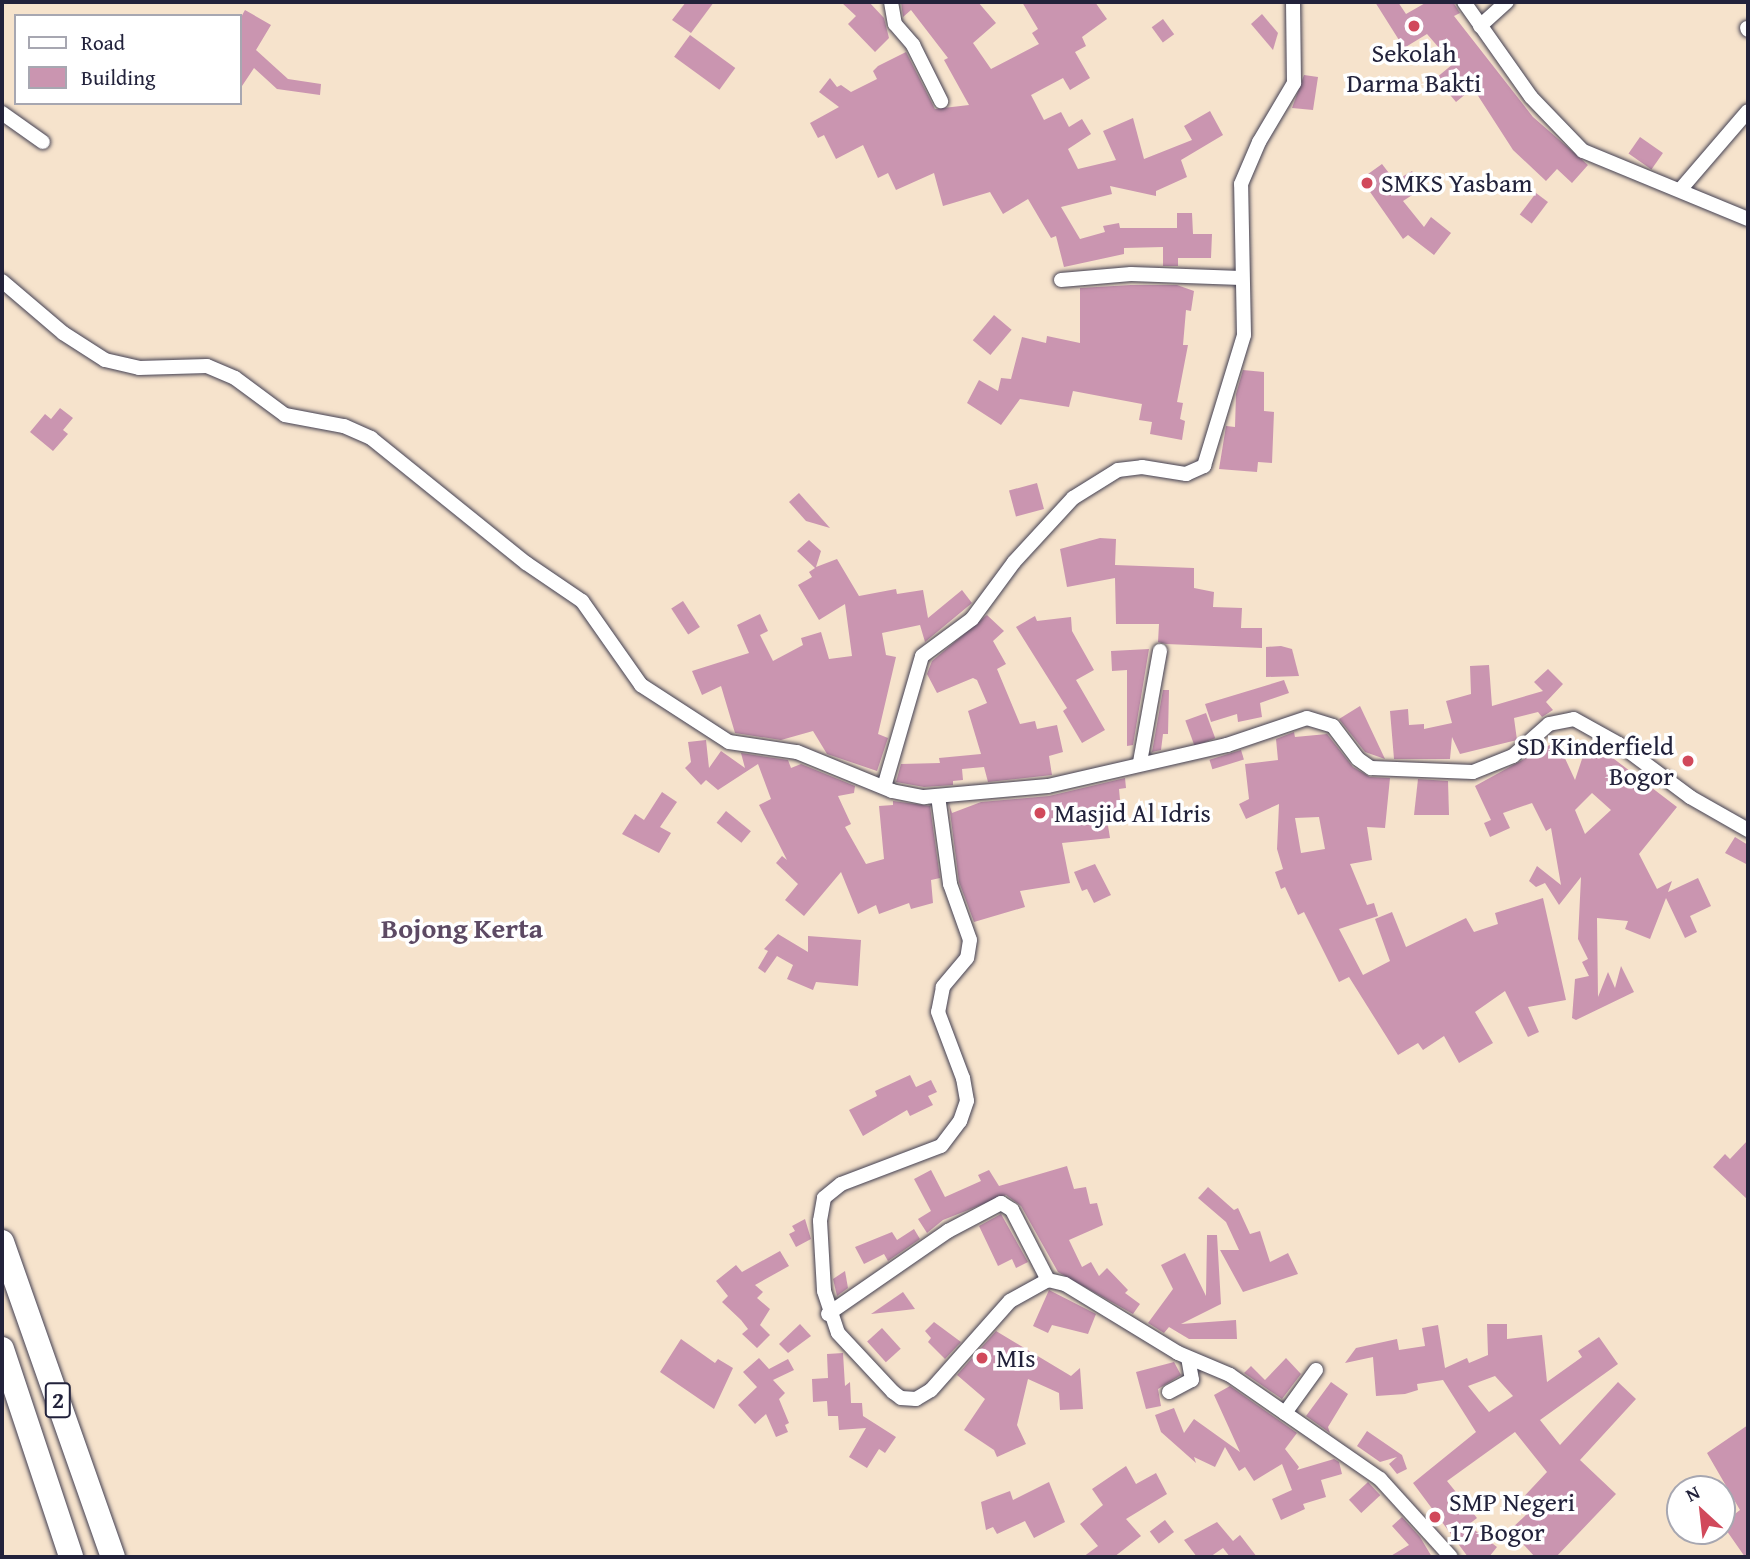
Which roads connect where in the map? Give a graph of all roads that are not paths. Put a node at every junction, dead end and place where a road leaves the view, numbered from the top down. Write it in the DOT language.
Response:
graph roads {
  1 [pos="891,2"];
  2 [pos="1293,2"];
  3 [pos="1464,2"];
  4 [pos="1507,2"];
  5 [pos="1479,26"];
  6 [pos="941,102"];
  7 [pos="1748,111"];
  8 [pos="2,113"];
  9 [pos="43,142"];
  10 [pos="1680,190"];
  11 [pos="1748,219"];
  12 [pos="1241,278"];
  13 [pos="1061,280"];
  14 [pos="2,282"];
  15 [pos="1160,650"];
  16 [pos="1140,762"];
  17 [pos="884,787"];
  18 [pos="938,796"];
  19 [pos="1748,830"];
  20 [pos="2,1242"];
  21 [pos="1048,1280"];
  22 [pos="828,1314"];
  23 [pos="2,1349"];
  24 [pos="1188,1358"];
  25 [pos="1316,1370"];
  26 [pos="1169,1392"];
  27 [pos="1285,1413"];
  28 [pos="71,1557"];
  29 [pos="113,1557"];
  30 [pos="1451,1557"];
  1 -- 6 [label="street"];
  2 -- 12 [label="street"];
  3 -- 5 [label="street"];
  4 -- 5 [label="street"];
  5 -- 10 [label="street"];
  7 -- 10 [label="street"];
  8 -- 9 [label="street"];
  10 -- 11 [label="street"];
  12 -- 13 [label="street"];
  12 -- 17 [label="street"];
  14 -- 17 [label="street"];
  15 -- 16 [label="street"];
  16 -- 18 [label="street"];
  16 -- 19 [label="street"];
  17 -- 18 [label="street"];
  18 -- 22 [label="street"];
  20 -- 29 [label="highway, 2"];
  21 -- 22 [label="street"];
  21 -- 22 [label="street"];
  21 -- 24 [label="street"];
  23 -- 28 [label="highway, 2"];
  24 -- 26 [label="street"];
  24 -- 27 [label="street"];
  25 -- 27 [label="street"];
  27 -- 30 [label="street"];
}
